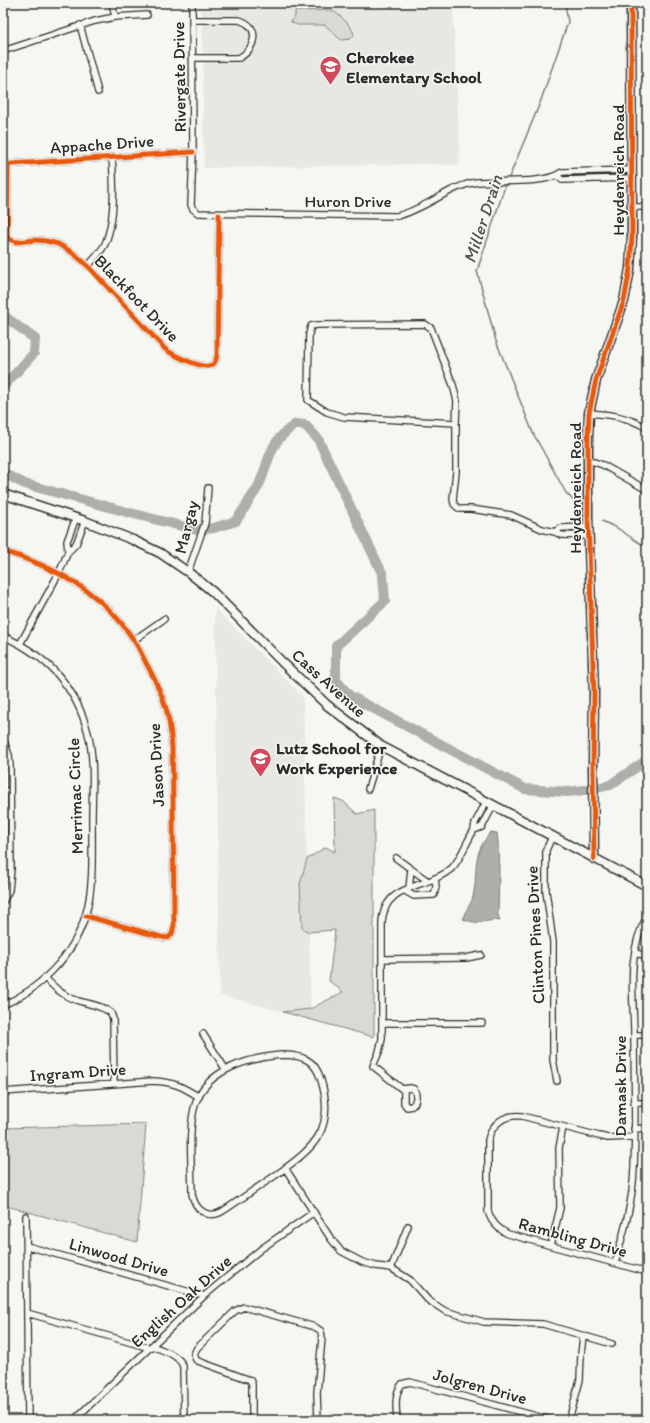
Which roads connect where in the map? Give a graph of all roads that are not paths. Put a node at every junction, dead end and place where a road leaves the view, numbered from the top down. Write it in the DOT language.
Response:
graph roads {
  1 [pos="112,3"];
  2 [pos="192,3"];
  3 [pos="631,3"];
  4 [pos="147,15"];
  5 [pos="115,17"];
  6 [pos="192,20"];
  7 [pos="80,25"];
  8 [pos="3,51"];
  9 [pos="192,58"];
  10 [pos="98,92"];
  11 [pos="193,152"];
  12 [pos="112,157"];
  13 [pos="582,171"];
  14 [pos="631,174"];
  15 [pos="556,176"];
  16 [pos="583,179"];
  17 [pos="192,199"];
  18 [pos="632,207"];
  19 [pos="647,207"];
  20 [pos="219,215"];
  21 [pos="13,241"];
  22 [pos="88,266"];
  23 [pos="589,413"];
  24 [pos="456,423"];
  25 [pos="647,428"];
  26 [pos="588,460"];
  27 [pos="208,488"];
  28 [pos="647,490"];
  29 [pos="3,494"];
  30 [pos="76,518"];
  31 [pos="84,521"];
  32 [pos="571,528"];
  33 [pos="555,532"];
  34 [pos="588,532"];
  35 [pos="572,536"];
  36 [pos="3,551"];
  37 [pos="68,552"];
  38 [pos="59,572"];
  39 [pos="188,572"];
  40 [pos="164,619"];
  41 [pos="3,636"];
  42 [pos="134,640"];
  43 [pos="20,644"];
  44 [pos="3,739"];
  45 [pos="381,746"];
  46 [pos="368,789"];
  47 [pos="3,792"];
  48 [pos="10,792"];
  49 [pos="489,804"];
  50 [pos="552,837"];
  51 [pos="396,858"];
  52 [pos="594,859"];
  53 [pos="411,869"];
  54 [pos="435,878"];
  55 [pos="428,881"];
  56 [pos="647,886"];
  57 [pos="407,890"];
  58 [pos="3,902"];
  59 [pos="647,908"];
  60 [pos="86,916"];
  61 [pos="647,917"];
  62 [pos="635,953"];
  63 [pos="481,955"];
  64 [pos="647,956"];
  65 [pos="382,959"];
  66 [pos="45,978"];
  67 [pos="3,1005"];
  68 [pos="382,1023"];
  69 [pos="482,1023"];
  70 [pos="203,1034"];
  71 [pos="634,1035"];
  72 [pos="647,1035"];
  73 [pos="226,1070"];
  74 [pos="556,1081"];
  75 [pos="114,1084"];
  76 [pos="404,1090"];
  77 [pos="3,1092"];
  78 [pos="199,1096"];
  79 [pos="634,1103"];
  80 [pos="647,1103"];
  81 [pos="563,1127"];
  82 [pos="647,1128"];
  83 [pos="634,1129"];
  84 [pos="634,1137"];
  85 [pos="285,1168"];
  86 [pos="314,1212"];
  87 [pos="26,1216"];
  88 [pos="408,1226"];
  89 [pos="551,1245"];
  90 [pos="27,1246"];
  91 [pos="615,1263"];
  92 [pos="391,1268"];
  93 [pos="647,1272"];
  94 [pos="204,1296"];
  95 [pos="27,1313"];
  96 [pos="583,1336"];
  97 [pos="612,1344"];
  98 [pos="151,1347"];
  99 [pos="28,1420"];
  100 [pos="74,1420"];
  101 [pos="184,1420"];
  102 [pos="252,1420"];
  103 [pos="318,1420"];
  104 [pos="396,1420"];
  105 [pos="551,1420"];
  106 [pos="569,1420"];
  1 -- 5 [label="street"];
  2 -- 6 [label="street, Rivergate Drive"];
  3 -- 14 [label="street, Heydenreich Road"];
  4 -- 5 [label="street"];
  5 -- 7 [label="street"];
  6 -- 9 [label="street, Rivergate Drive"];
  6 -- 9 [label="street"];
  7 -- 8 [label="street"];
  7 -- 10 [label="street"];
  9 -- 11 [label="street, Rivergate Drive"];
  11 -- 12 [label="street, Appache Drive"];
  11 -- 17 [label="street, Rivergate Drive"];
  12 -- 21 [label="street, Appache Drive"];
  12 -- 22 [label="street"];
  13 -- 14 [label="street, Huron Drive"];
  13 -- 15 [label="street, Huron Drive"];
  13 -- 16 [label="street"];
  14 -- 16 [label="street, Huron Drive"];
  14 -- 18 [label="street, Heydenreich Road"];
  15 -- 16 [label="street, Huron Drive"];
  15 -- 20 [label="street, Huron Drive"];
  17 -- 20 [label="street, Huron Drive"];
  18 -- 19 [label="street"];
  18 -- 23 [label="street, Heydenreich Road"];
  20 -- 22 [label="street, Blackfoot Drive"];
  21 -- 22 [label="street, Blackfoot Drive"];
  23 -- 25 [label="street"];
  23 -- 26 [label="street, Heydenreich Road"];
  24 -- 24 [label="street"];
  24 -- 33 [label="street"];
  26 -- 28 [label="street"];
  26 -- 34 [label="street, Heydenreich Road"];
  27 -- 39 [label="street, Margay"];
  29 -- 30 [label="street, Cass Avenue"];
  30 -- 31 [label="street, Cass Avenue"];
  30 -- 37 [label="street"];
  31 -- 37 [label="street"];
  31 -- 39 [label="street, Cass Avenue"];
  32 -- 33 [label="street"];
  32 -- 34 [label="street"];
  32 -- 35 [label="street"];
  33 -- 35 [label="street"];
  34 -- 35 [label="street"];
  34 -- 52 [label="street, Heydenreich Road"];
  36 -- 38 [label="street, Jason Drive"];
  37 -- 38 [label="street"];
  38 -- 42 [label="street, Jason Drive"];
  38 -- 43 [label="street"];
  39 -- 45 [label="street, Cass Avenue"];
  40 -- 42 [label="street"];
  41 -- 43 [label="street, Merrimac Circle"];
  42 -- 60 [label="street, Jason Drive"];
  43 -- 60 [label="street, Merrimac Circle"];
  44 -- 48 [label="street"];
  45 -- 46 [label="street"];
  45 -- 49 [label="street, Cass Avenue"];
  47 -- 48 [label="street"];
  48 -- 58 [label="street"];
  49 -- 50 [label="street, Cass Avenue"];
  49 -- 54 [label="street"];
  50 -- 52 [label="street, Cass Avenue"];
  50 -- 74 [label="street, Clinton Pines Drive"];
  51 -- 53 [label="street"];
  52 -- 56 [label="street, Cass Avenue"];
  53 -- 55 [label="street"];
  53 -- 57 [label="street"];
  54 -- 55 [label="street"];
  54 -- 57 [label="street"];
  55 -- 57 [label="street"];
  57 -- 65 [label="street"];
  59 -- 61 [label="street, Damask Drive"];
  60 -- 66 [label="street, Merrimac Circle"];
  61 -- 62 [label="street, Damask Drive"];
  62 -- 64 [label="street"];
  62 -- 71 [label="street, Damask Drive"];
  63 -- 65 [label="street"];
  65 -- 68 [label="street"];
  66 -- 67 [label="street, Merrimac Circle"];
  66 -- 75 [label="street"];
  68 -- 69 [label="street"];
  68 -- 76 [label="street"];
  70 -- 73 [label="street"];
  71 -- 72 [label="street"];
  71 -- 79 [label="street, Damask Drive"];
  73 -- 78 [label="street"];
  73 -- 85 [label="street"];
  75 -- 77 [label="street, Ingram Drive"];
  75 -- 78 [label="street, Ingram Drive"];
  78 -- 85 [label="street"];
  79 -- 80 [label="street"];
  79 -- 83 [label="street, Damask Drive"];
  81 -- 84 [label="street"];
  81 -- 89 [label="street"];
  81 -- 89 [label="street, Rambling Drive"];
  82 -- 83 [label="street"];
  83 -- 84 [label="street, Damask Drive"];
  84 -- 91 [label="street, Damask Drive"];
  85 -- 86 [label="street"];
  86 -- 92 [label="street"];
  86 -- 94 [label="street, English Oak Drive"];
  87 -- 90 [label="street"];
  88 -- 92 [label="street"];
  89 -- 91 [label="street, Rambling Drive"];
  90 -- 94 [label="street, Linwood Drive"];
  90 -- 95 [label="street"];
  91 -- 93 [label="street, Rambling Drive"];
  92 -- 96 [label="street"];
  94 -- 98 [label="street, English Oak Drive"];
  95 -- 98 [label="street"];
  95 -- 99 [label="street"];
  96 -- 97 [label="street"];
  96 -- 106 [label="street"];
  98 -- 100 [label="street, English Oak Drive"];
  98 -- 101 [label="street"];
  102 -- 103 [label="street"];
  104 -- 105 [label="street, Jolgren Drive"];
}
